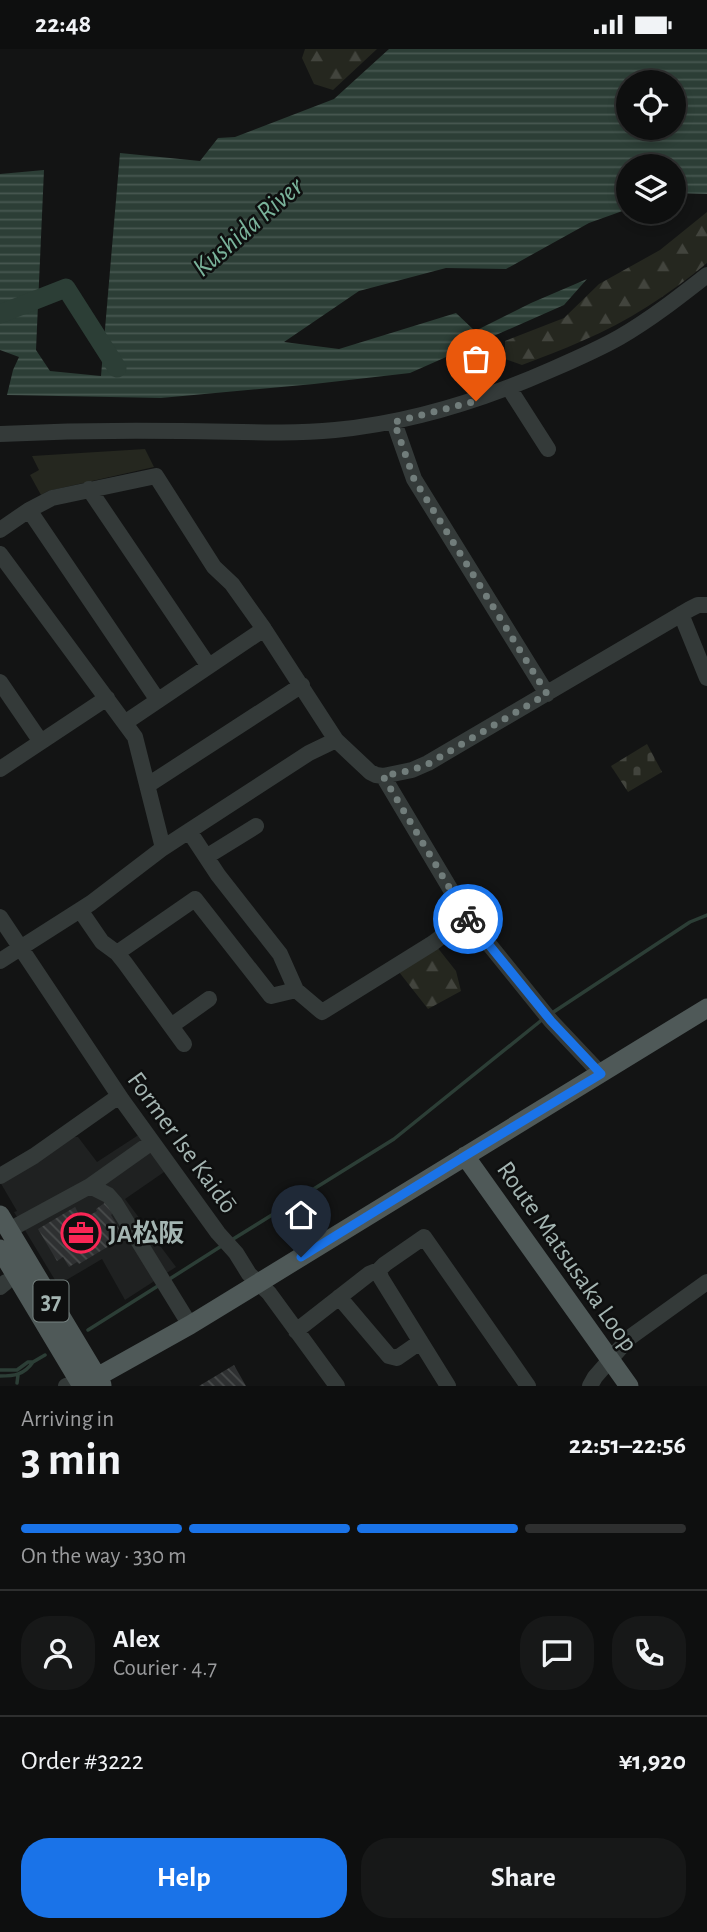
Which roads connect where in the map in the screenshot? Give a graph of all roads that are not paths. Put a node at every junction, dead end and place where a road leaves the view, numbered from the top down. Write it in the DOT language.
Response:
graph roads {
  1 [pos="707,275"];
  2 [pos="509,389"];
  3 [pos="394,422"];
  4 [pos="0,434"];
  5 [pos="548,449"];
  6 [pos="89,489"];
  7 [pos="29,510"];
  8 [pos="0,530"];
  9 [pos="0,554"];
  10 [pos="707,605"];
  11 [pos="681,614"];
  12 [pos="264,629"];
  13 [pos="208,665"];
  14 [pos="707,678"];
  15 [pos="0,682"];
  16 [pos="302,685"];
  17 [pos="547,694"];
  18 [pos="107,698"];
  19 [pos="158,699"];
  20 [pos="125,722"];
  21 [pos="336,740"];
  22 [pos="41,742"];
  23 [pos="0,768"];
  24 [pos="383,776"];
  25 [pos="148,785"];
  26 [pos="256,826"];
  27 [pos="189,831"];
  28 [pos="163,848"];
  29 [pos="206,857"];
  30 [pos="80,910"];
  31 [pos="467,917"];
  32 [pos="0,918"];
  33 [pos="20,947"];
  34 [pos="117,953"];
  35 [pos="0,961"];
  36 [pos="296,990"];
  37 [pos="209,999"];
  38 [pos="707,1008"];
  39 [pos="171,1027"];
  40 [pos="184,1044"];
  41 [pos="601,1074"];
  42 [pos="119,1096"];
  43 [pos="152,1142"];
  44 [pos="465,1156"];
  45 [pos="0,1176"];
  46 [pos="90,1186"];
  47 [pos="4,1223"];
  48 [pos="2,1256"];
  49 [pos="379,1270"];
  50 [pos="259,1282"];
  51 [pos="707,1282"];
  52 [pos="339,1297"];
  53 [pos="190,1325"];
  54 [pos="296,1331"];
  55 [pos="420,1342"];
  56 [pos="609,1360"];
  57 [pos="86,1383"];
  58 [pos="337,1386"];
  59 [pos="448,1386"];
  60 [pos="528,1386"];
  61 [pos="590,1386"];
  62 [pos="629,1386"];
  1 -- 2 [label="street"];
  2 -- 3 [label="street"];
  2 -- 5 [label="street"];
  3 -- 4 [label="street"];
  3 -- 17 [label="street"];
  6 -- 7 [label="street"];
  6 -- 12 [label="street"];
  6 -- 13 [label="street"];
  7 -- 8 [label="street"];
  7 -- 19 [label="street"];
  9 -- 18 [label="street"];
  10 -- 11 [label="street"];
  11 -- 14 [label="street"];
  11 -- 17 [label="street"];
  12 -- 13 [label="street"];
  12 -- 16 [label="street"];
  13 -- 19 [label="street"];
  15 -- 22 [label="street"];
  16 -- 21 [label="street"];
  16 -- 25 [label="street"];
  17 -- 24 [label="street"];
  18 -- 20 [label="street"];
  18 -- 22 [label="street"];
  19 -- 20 [label="street"];
  20 -- 25 [label="street"];
  21 -- 24 [label="street"];
  21 -- 27 [label="street"];
  22 -- 23 [label="street"];
  24 -- 31 [label="street"];
  25 -- 28 [label="street"];
  26 -- 29 [label="street"];
  27 -- 28 [label="street"];
  27 -- 29 [label="street"];
  28 -- 30 [label="street"];
  29 -- 36 [label="street"];
  30 -- 33 [label="street"];
  30 -- 34 [label="street"];
  31 -- 36 [label="street"];
  31 -- 41 [label="street"];
  32 -- 33 [label="street, Former Ise Kaidō"];
  33 -- 35 [label="street"];
  33 -- 42 [label="street, Former Ise Kaidō"];
  34 -- 36 [label="street"];
  34 -- 39 [label="street"];
  37 -- 39 [label="street"];
  38 -- 41 [label="main road"];
  39 -- 40 [label="street"];
  41 -- 44 [label="main road"];
  42 -- 43 [label="street, Former Ise Kaidō"];
  42 -- 45 [label="street"];
  43 -- 46 [label="street"];
  43 -- 50 [label="street, Former Ise Kaidō"];
  44 -- 50 [label="main road"];
  44 -- 56 [label="main road, Route Matsusaka Loop"];
  46 -- 47 [label="street"];
  46 -- 53 [label="street"];
  47 -- 57 [label="main road, 37"];
  48 -- 57 [label="main road, 37"];
  49 -- 52 [label="street"];
  49 -- 55 [label="street"];
  49 -- 60 [label="street"];
  50 -- 53 [label="main road"];
  50 -- 54 [label="street, Former Ise Kaidō"];
  51 -- 56 [label="street"];
  52 -- 54 [label="street"];
  52 -- 55 [label="street"];
  53 -- 57 [label="main road"];
  54 -- 58 [label="street, Former Ise Kaidō"];
  55 -- 59 [label="street"];
  56 -- 61 [label="street"];
  56 -- 62 [label="main road, Route Matsusaka Loop"];
}
